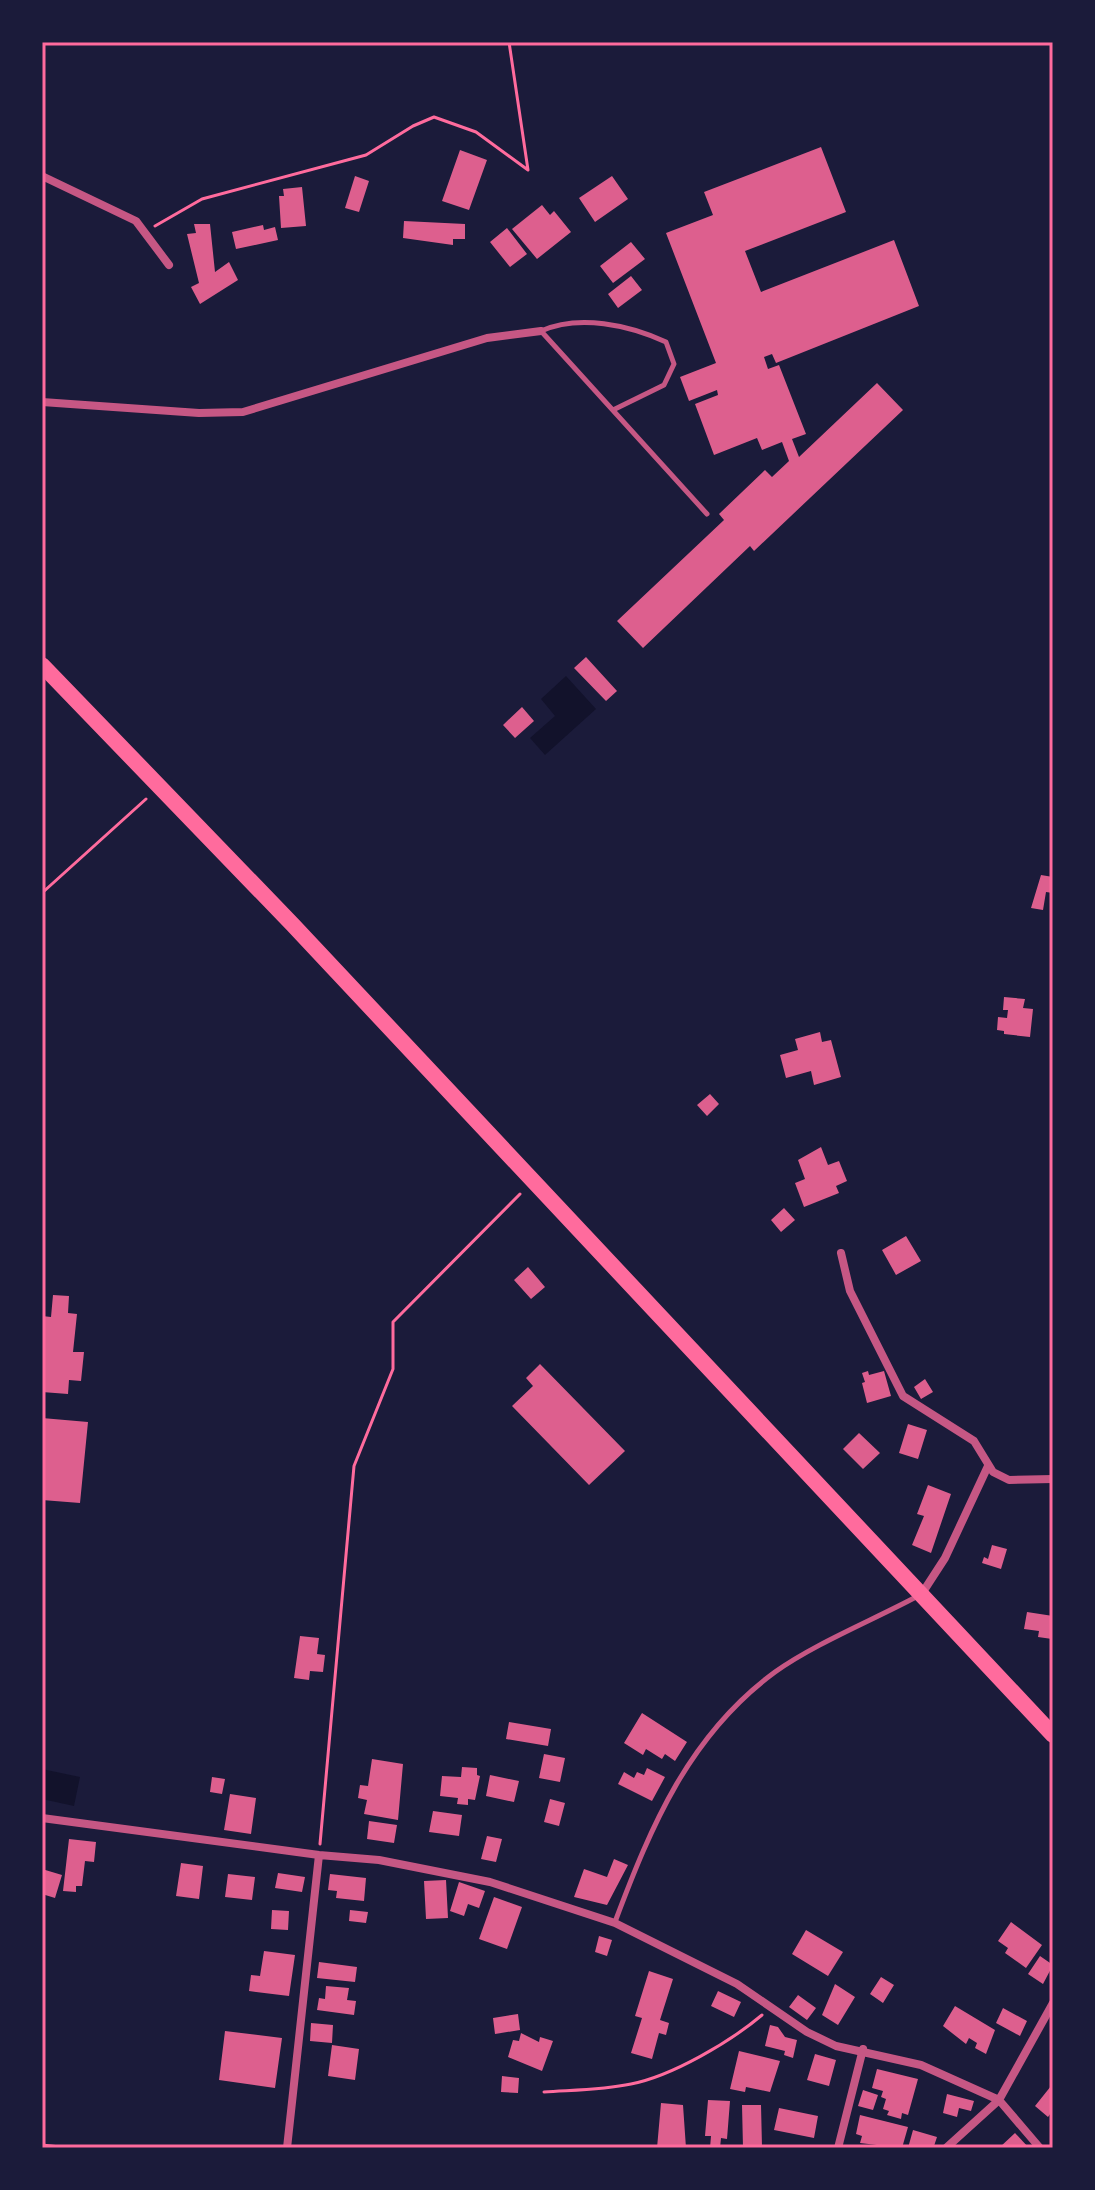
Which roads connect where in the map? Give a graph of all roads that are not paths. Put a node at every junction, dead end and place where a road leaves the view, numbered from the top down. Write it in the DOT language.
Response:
graph roads {
  1 [pos="42,176"];
  2 [pos="169,265"];
  3 [pos="541,331"];
  4 [pos="42,402"];
  5 [pos="613,410"];
  6 [pos="707,514"];
  7 [pos="42,665"];
  8 [pos="841,1253"];
  9 [pos="988,1466"];
  10 [pos="1053,1479"];
  11 [pos="921,1595"];
  12 [pos="1053,1735"];
  13 [pos="42,1818"];
  14 [pos="319,1855"];
  15 [pos="615,1923"];
  16 [pos="1053,2003"];
  17 [pos="863,2049"];
  18 [pos="999,2100"];
  19 [pos="287,2148"];
  20 [pos="838,2148"];
  21 [pos="946,2148"];
  22 [pos="1040,2148"];
  1 -- 2 [label="street"];
  3 -- 4 [label="street"];
  3 -- 5 [label="lane"];
  3 -- 5 [label="lane"];
  5 -- 6 [label="lane"];
  7 -- 11 [label="highway"];
  8 -- 9 [label="street"];
  9 -- 10 [label="street"];
  9 -- 11 [label="street"];
  11 -- 12 [label="highway"];
  11 -- 15 [label="lane"];
  13 -- 14 [label="street"];
  14 -- 15 [label="street"];
  14 -- 19 [label="street"];
  15 -- 17 [label="street"];
  16 -- 18 [label="street"];
  17 -- 18 [label="street"];
  17 -- 20 [label="street"];
  18 -- 21 [label="street"];
  18 -- 22 [label="street"];
}
